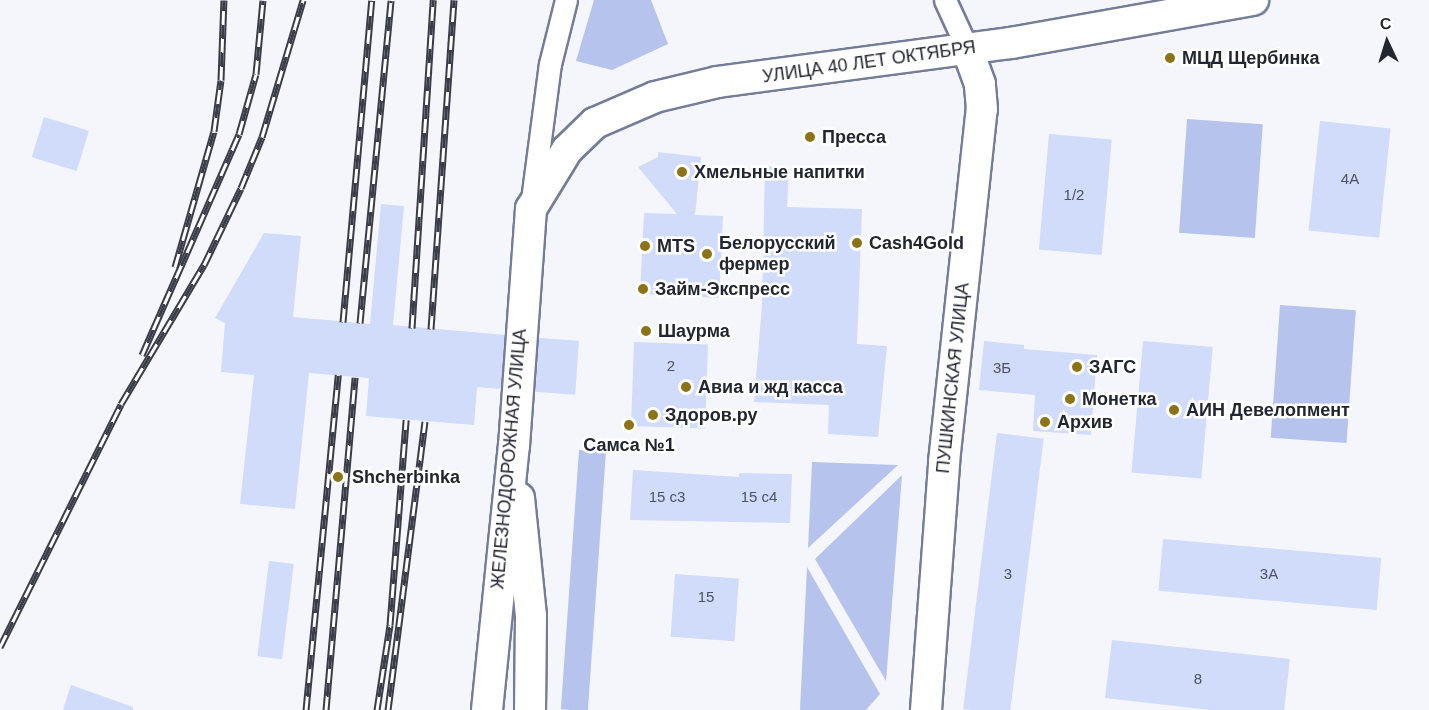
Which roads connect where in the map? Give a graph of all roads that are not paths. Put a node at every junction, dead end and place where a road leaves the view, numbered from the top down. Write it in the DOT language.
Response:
graph roads {
  1 [pos="566,0"];
  2 [pos="945,0"];
  3 [pos="1253,0"];
  4 [pos="968,48"];
  5 [pos="531,208"];
  6 [pos="514,447"];
  7 [pos="487,710"];
  8 [pos="530,710"];
  9 [pos="926,710"];
  1 -- 5 [label="street"];
  2 -- 4 [label="street"];
  3 -- 4 [label="main road, УЛИЦА 40 ЛЕТ ОКТЯБРЯ"];
  4 -- 5 [label="main road, УЛИЦА 40 ЛЕТ ОКТЯБРЯ"];
  4 -- 9 [label="main road, ПУШКИНСКАЯ УЛИЦА"];
  5 -- 6 [label="main road, ЖЕЛЕЗНОДОРОЖНАЯ УЛИЦА"];
  6 -- 7 [label="main road, ЖЕЛЕЗНОДОРОЖНАЯ УЛИЦА"];
  6 -- 8 [label="main road"];
}
